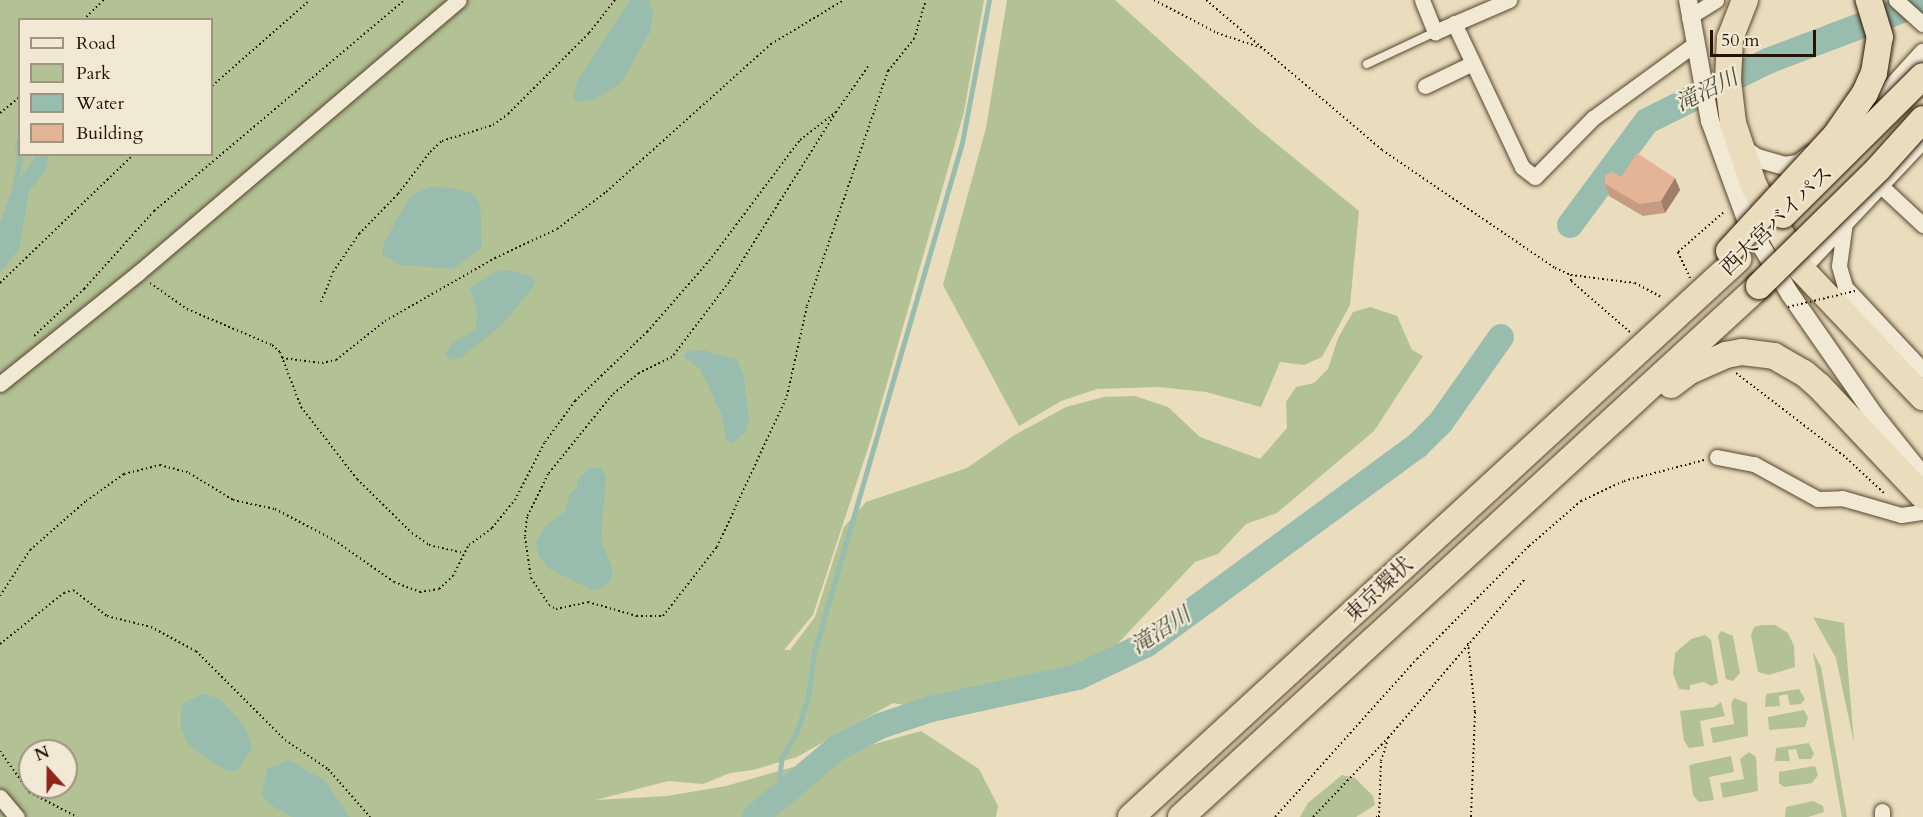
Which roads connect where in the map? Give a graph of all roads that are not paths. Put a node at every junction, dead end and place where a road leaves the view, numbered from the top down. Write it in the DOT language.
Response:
graph roads {
  1 [pos="459,0"];
  2 [pos="1422,0"];
  3 [pos="1509,0"];
  4 [pos="1716,0"];
  5 [pos="1745,0"];
  6 [pos="1869,0"];
  7 [pos="1896,0"];
  8 [pos="1688,8"];
  9 [pos="1454,23"];
  10 [pos="1923,24"];
  11 [pos="1435,32"];
  12 [pos="1695,44"];
  13 [pos="1923,53"];
  14 [pos="1473,63"];
  15 [pos="1367,64"];
  16 [pos="1923,76"];
  17 [pos="1425,86"];
  18 [pos="1923,119"];
  19 [pos="1727,130"];
  20 [pos="1923,139"];
  21 [pos="1880,185"];
  22 [pos="1733,203"];
  23 [pos="1845,222"];
  24 [pos="1923,225"];
  25 [pos="1733,255"];
  26 [pos="1800,269"];
  27 [pos="1916,366"];
  28 [pos="0,384"];
  29 [pos="1662,385"];
  30 [pos="1923,397"];
  31 [pos="1717,457"];
  32 [pos="1923,476"];
  33 [pos="1923,496"];
  34 [pos="1923,512"];
  35 [pos="0,797"];
  36 [pos="17,817"];
  37 [pos="1131,817"];
  38 [pos="1181,817"];
  1 -- 28 [label="street"];
  2 -- 11 [label="street"];
  3 -- 9 [label="street"];
  4 -- 8 [label="street"];
  5 -- 19 [label="highway"];
  6 -- 25 [label="highway, bridge"];
  7 -- 10 [label="street"];
  8 -- 12 [label="street"];
  9 -- 11 [label="street"];
  9 -- 14 [label="street"];
  11 -- 15 [label="lane"];
  12 -- 14 [label="street"];
  12 -- 19 [label="street"];
  13 -- 19 [label="street"];
  14 -- 17 [label="street"];
  16 -- 25 [label="highway, 西大宮バイパス, bridge"];
  18 -- 29 [label="highway, 西大宮バイパス, bridge"];
  19 -- 22 [label="street"];
  19 -- 26 [label="highway"];
  20 -- 21 [label="street"];
  21 -- 23 [label="street"];
  21 -- 24 [label="street"];
  22 -- 27 [label="street"];
  22 -- 32 [label="street"];
  23 -- 26 [label="street"];
  23 -- 27 [label="street"];
  25 -- 37 [label="highway, 東京環状"];
  26 -- 27 [label="highway"];
  27 -- 30 [label="highway"];
  29 -- 33 [label="highway"];
  29 -- 38 [label="highway, 東京環状"];
  31 -- 34 [label="street"];
  35 -- 36 [label="street"];
}
